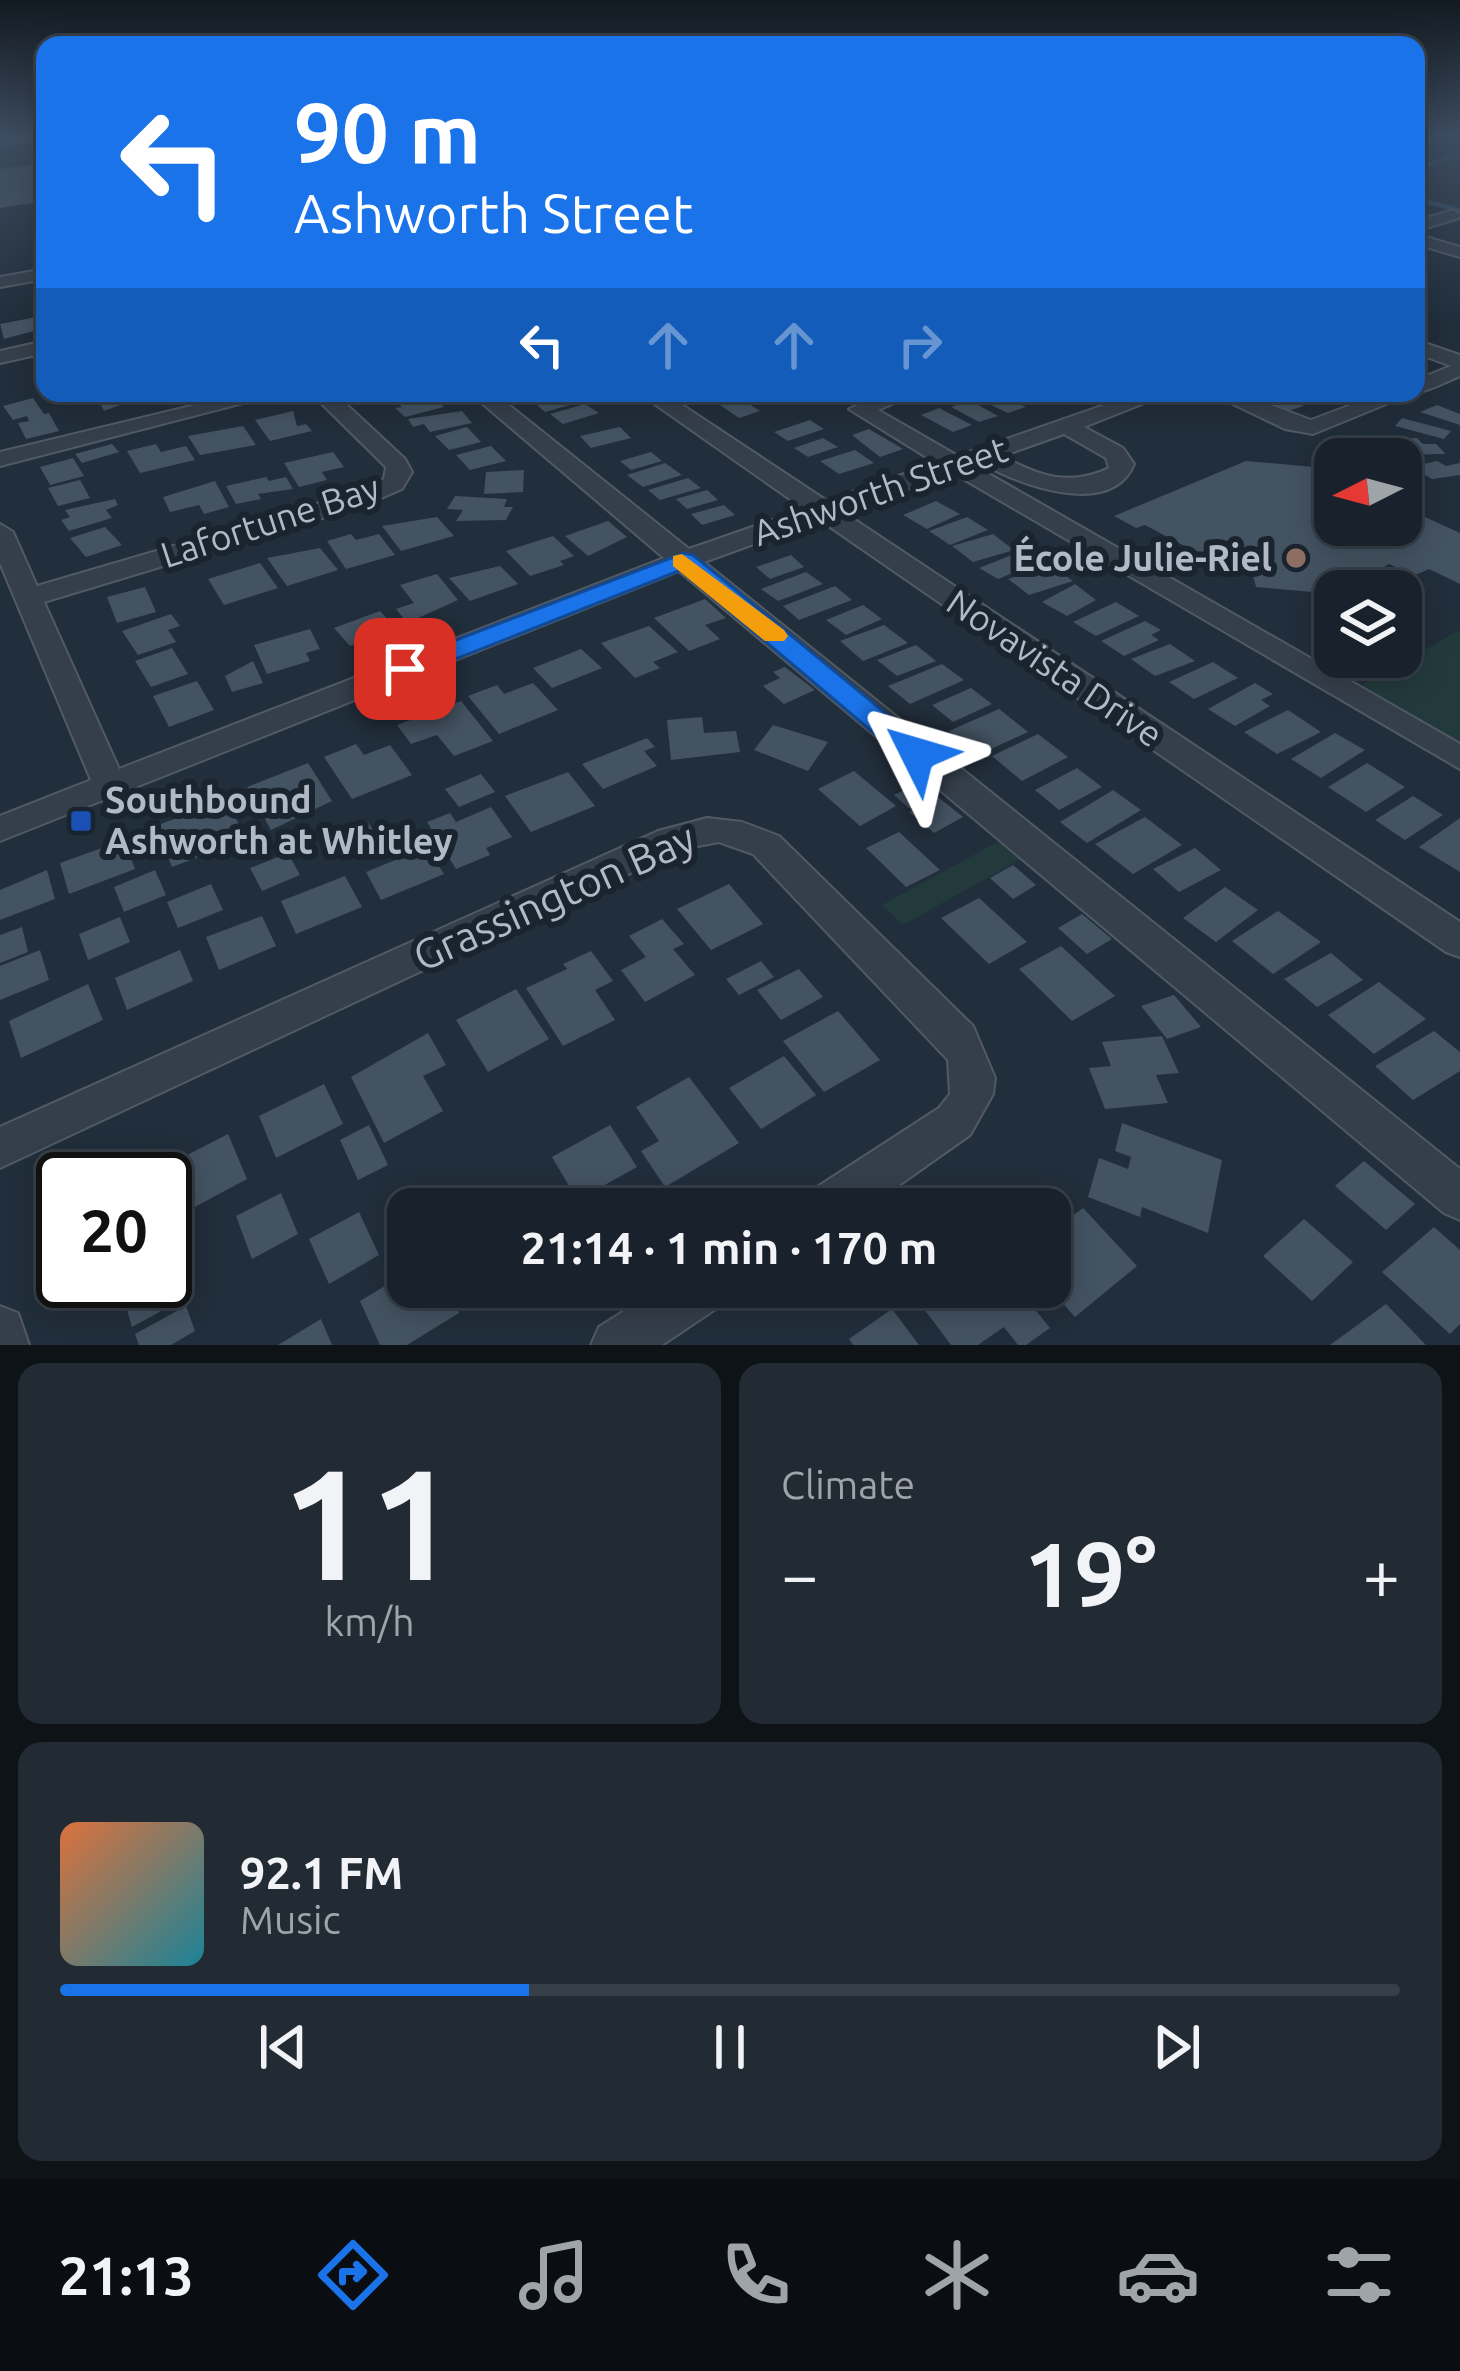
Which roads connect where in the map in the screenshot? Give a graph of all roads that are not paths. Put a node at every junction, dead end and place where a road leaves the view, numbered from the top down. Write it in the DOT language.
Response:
graph roads {
  1 [pos="1454,215"];
  2 [pos="1425,223"];
  3 [pos="1425,242"];
  4 [pos="1460,252"];
  5 [pos="36,276"];
  6 [pos="0,282"];
  7 [pos="36,349"];
  8 [pos="1425,350"];
  9 [pos="0,357"];
  10 [pos="1460,366"];
  11 [pos="1425,383"];
  12 [pos="234,402"];
  13 [pos="332,402"];
  14 [pos="492,402"];
  15 [pos="667,402"];
  16 [pos="880,402"];
  17 [pos="1134,402"];
  18 [pos="1242,402"];
  19 [pos="1379,402"];
  20 [pos="1066,426"];
  21 [pos="983,455"];
  22 [pos="0,459"];
  23 [pos="953,466"];
  24 [pos="824,511"];
  25 [pos="0,532"];
  26 [pos="684,560"];
  27 [pos="28,598"];
  28 [pos="1460,758"];
  29 [pos="110,786"];
  30 [pos="0,829"];
  31 [pos="1460,942"];
  32 [pos="0,1148"];
  33 [pos="857,1188"];
  34 [pos="1460,1198"];
  35 [pos="674,1308"];
  36 [pos="0,1331"];
  37 [pos="3,1345"];
  38 [pos="617,1345"];
  1 -- 2 [label="street"];
  3 -- 4 [label="street"];
  5 -- 6 [label="street"];
  7 -- 9 [label="street"];
  8 -- 10 [label="street"];
  10 -- 11 [label="street"];
  12 -- 22 [label="street"];
  13 -- 27 [label="street, Lafortune Bay"];
  14 -- 26 [label="street"];
  15 -- 24 [label="street, Novavista Drive"];
  16 -- 23 [label="street"];
  17 -- 20 [label="street, Ashworth Street"];
  18 -- 19 [label="street"];
  20 -- 21 [label="street, Ashworth Street"];
  20 -- 21 [label="street"];
  21 -- 23 [label="street, Ashworth Street"];
  23 -- 24 [label="street, Ashworth Street"];
  23 -- 28 [label="street"];
  24 -- 26 [label="street, Ashworth Street"];
  24 -- 31 [label="street, Novavista Drive"];
  25 -- 27 [label="street"];
  26 -- 29 [label="street, Ashworth Street"];
  26 -- 34 [label="street"];
  27 -- 29 [label="street"];
  29 -- 30 [label="street, Ashworth Street"];
  32 -- 33 [label="street, Grassington Bay"];
  35 -- 38 [label="street"];
  36 -- 37 [label="street"];
}
